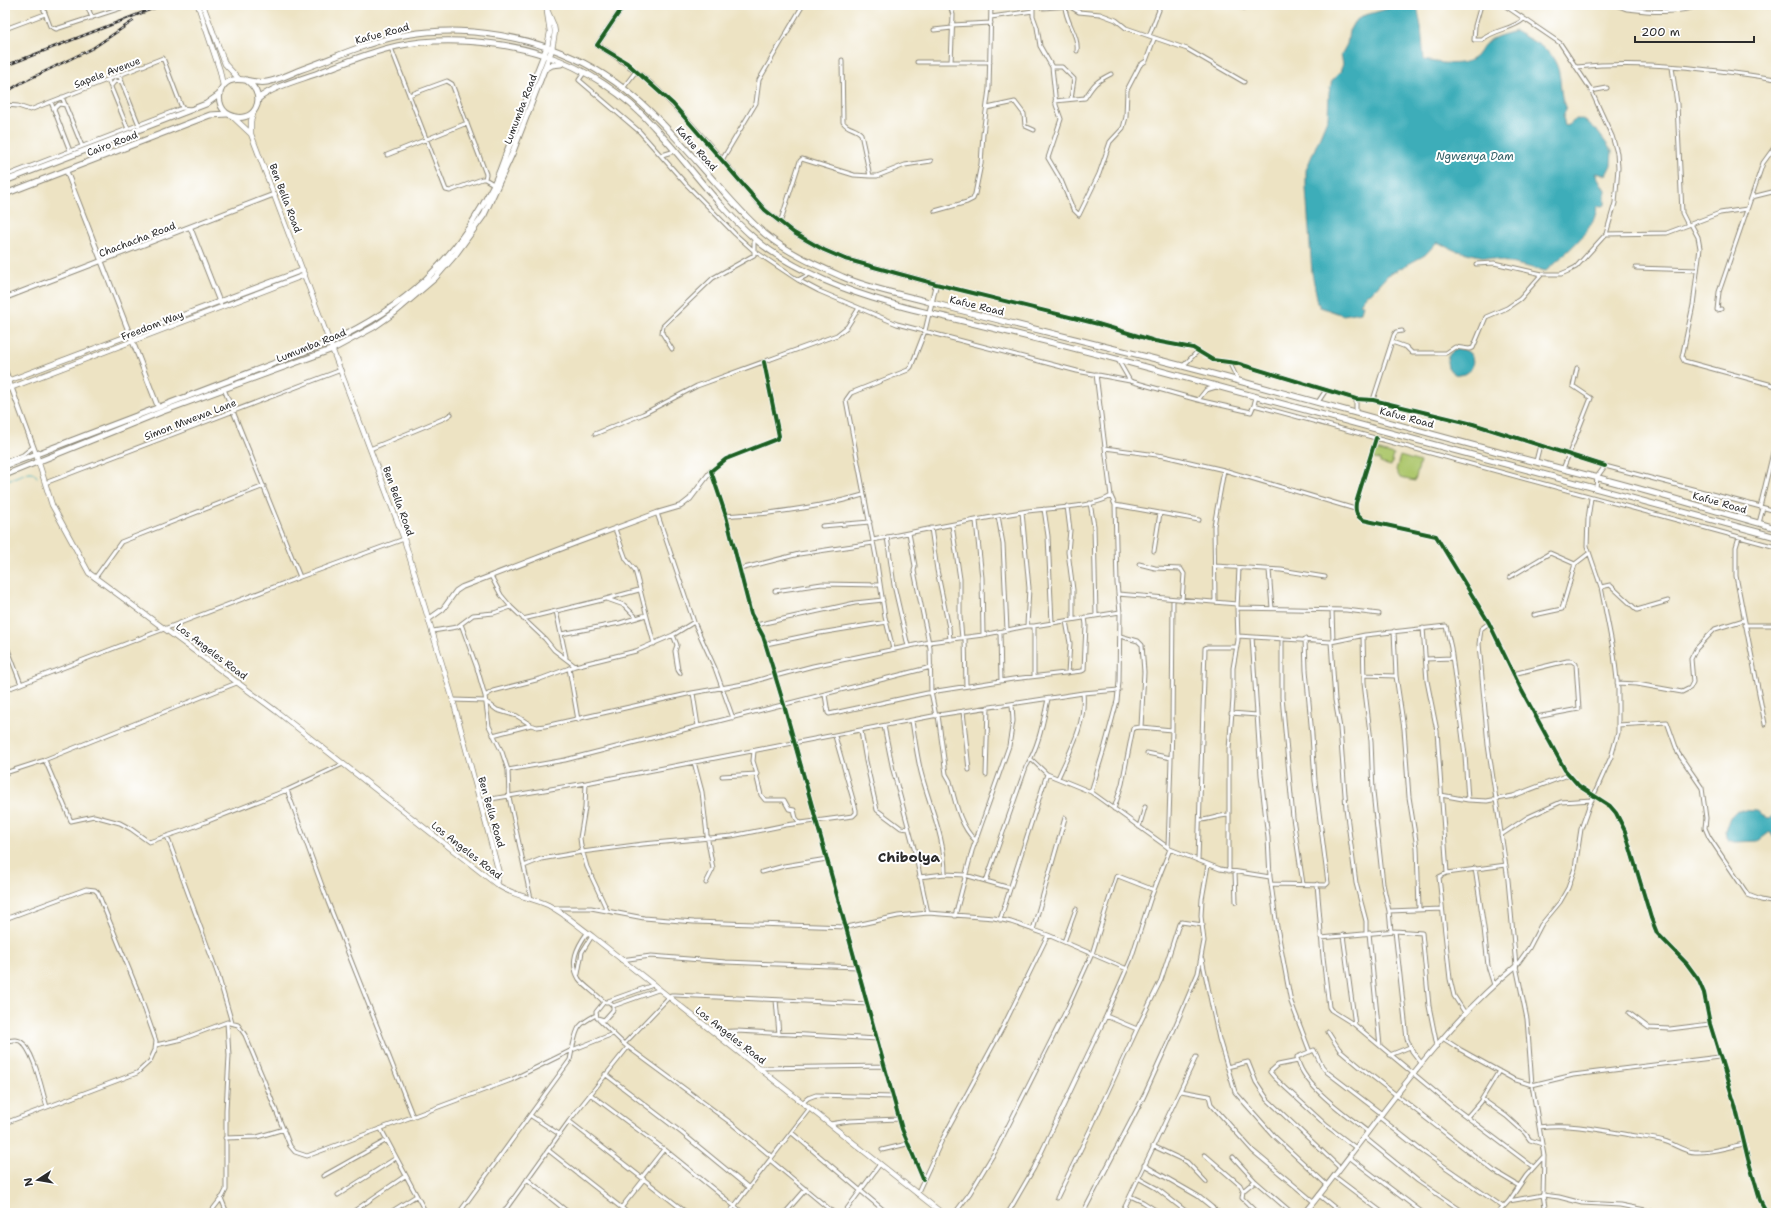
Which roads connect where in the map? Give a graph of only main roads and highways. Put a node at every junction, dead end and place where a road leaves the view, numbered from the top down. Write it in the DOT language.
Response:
graph roads {
  1 [pos="198,5"];
  2 [pos="203,5"];
  3 [pos="546,7"];
  4 [pos="550,48"];
  5 [pos="531,52"];
  6 [pos="546,56"];
  7 [pos="541,64"];
  8 [pos="566,64"];
  9 [pos="544,70"];
  10 [pos="239,79"];
  11 [pos="246,80"];
  12 [pos="223,86"];
  13 [pos="220,94"];
  14 [pos="258,99"];
  15 [pos="256,108"];
  16 [pos="227,114"];
  17 [pos="233,117"];
  18 [pos="141,126"];
  19 [pos="133,132"];
  20 [pos="251,134"];
  21 [pos="147,139"];
  22 [pos="137,143"];
  23 [pos="11,179"];
  24 [pos="5,181"];
  25 [pos="5,185"];
  26 [pos="496,186"];
  27 [pos="15,190"];
  28 [pos="5,194"];
  29 [pos="303,270"];
  30 [pos="305,275"];
  31 [pos="184,315"];
  32 [pos="186,322"];
  33 [pos="330,342"];
  34 [pos="332,349"];
  35 [pos="7,382"];
  36 [pos="5,390"];
  37 [pos="36,454"];
  38 [pos="38,462"];
  39 [pos="5,466"];
  40 [pos="5,474"];
  41 [pos="1776,528"];
  42 [pos="1776,537"];
  43 [pos="496,884"];
  44 [pos="942,1213"];
  1 -- 12 [label="main road"];
  2 -- 10 [label="main road"];
  3 -- 4 [label="main road"];
  4 -- 6 [label="main road, Lumumba Road"];
  4 -- 11 [label="main road, Kafue Road"];
  4 -- 41 [label="main road, Kafue Road"];
  5 -- 6 [label="main road, Kafue Road"];
  5 -- 7 [label="main road"];
  5 -- 14 [label="main road, Kafue Road"];
  6 -- 7 [label="main road, Lumumba Road"];
  6 -- 8 [label="main road, Kafue Road"];
  6 -- 9 [label="main road, Lumumba Road"];
  7 -- 26 [label="main road, Lumumba Road"];
  8 -- 9 [label="main road"];
  8 -- 42 [label="main road, Kafue Road"];
  9 -- 26 [label="main road, Lumumba Road"];
  10 -- 11 [label="main road"];
  10 -- 12 [label="main road"];
  11 -- 14 [label="main road"];
  12 -- 13 [label="main road"];
  13 -- 16 [label="main road"];
  13 -- 18 [label="main road, Cairo Road"];
  14 -- 15 [label="main road"];
  15 -- 17 [label="main road"];
  15 -- 20 [label="main road, Ben Bella Road"];
  16 -- 17 [label="main road"];
  16 -- 21 [label="main road, Cairo Road"];
  17 -- 20 [label="main road, Ben Bella Road"];
  18 -- 19 [label="main road, Cairo Road"];
  18 -- 21 [label="main road"];
  19 -- 22 [label="main road"];
  19 -- 23 [label="main road, Cairo Road"];
  20 -- 29 [label="main road, Ben Bella Road"];
  21 -- 22 [label="main road, Cairo Road"];
  22 -- 27 [label="main road, Cairo Road"];
  23 -- 24 [label="main road, Cairo Road"];
  23 -- 27 [label="main road"];
  25 -- 28 [label="main road"];
  26 -- 33 [label="main road, Lumumba Road"];
  26 -- 34 [label="main road, Lumumba Road"];
  27 -- 28 [label="main road, Cairo Road"];
  29 -- 30 [label="main road, Ben Bella Road"];
  29 -- 31 [label="main road, Freedom Way"];
  30 -- 32 [label="main road, Freedom Way"];
  30 -- 33 [label="main road, Ben Bella Road"];
  31 -- 32 [label="main road"];
  31 -- 35 [label="main road, Freedom Way"];
  32 -- 36 [label="main road, Freedom Way"];
  33 -- 34 [label="main road, Ben Bella Road"];
  33 -- 37 [label="main road, Lumumba Road"];
  34 -- 38 [label="main road, Lumumba Road"];
  34 -- 43 [label="main road, Ben Bella Road"];
  37 -- 38 [label="main road, Los Angeles Road"];
  37 -- 39 [label="main road, Lumumba Road"];
  38 -- 40 [label="main road, Lumumba Road"];
  38 -- 43 [label="main road, Los Angeles Road"];
  43 -- 44 [label="main road, Los Angeles Road"];
}
